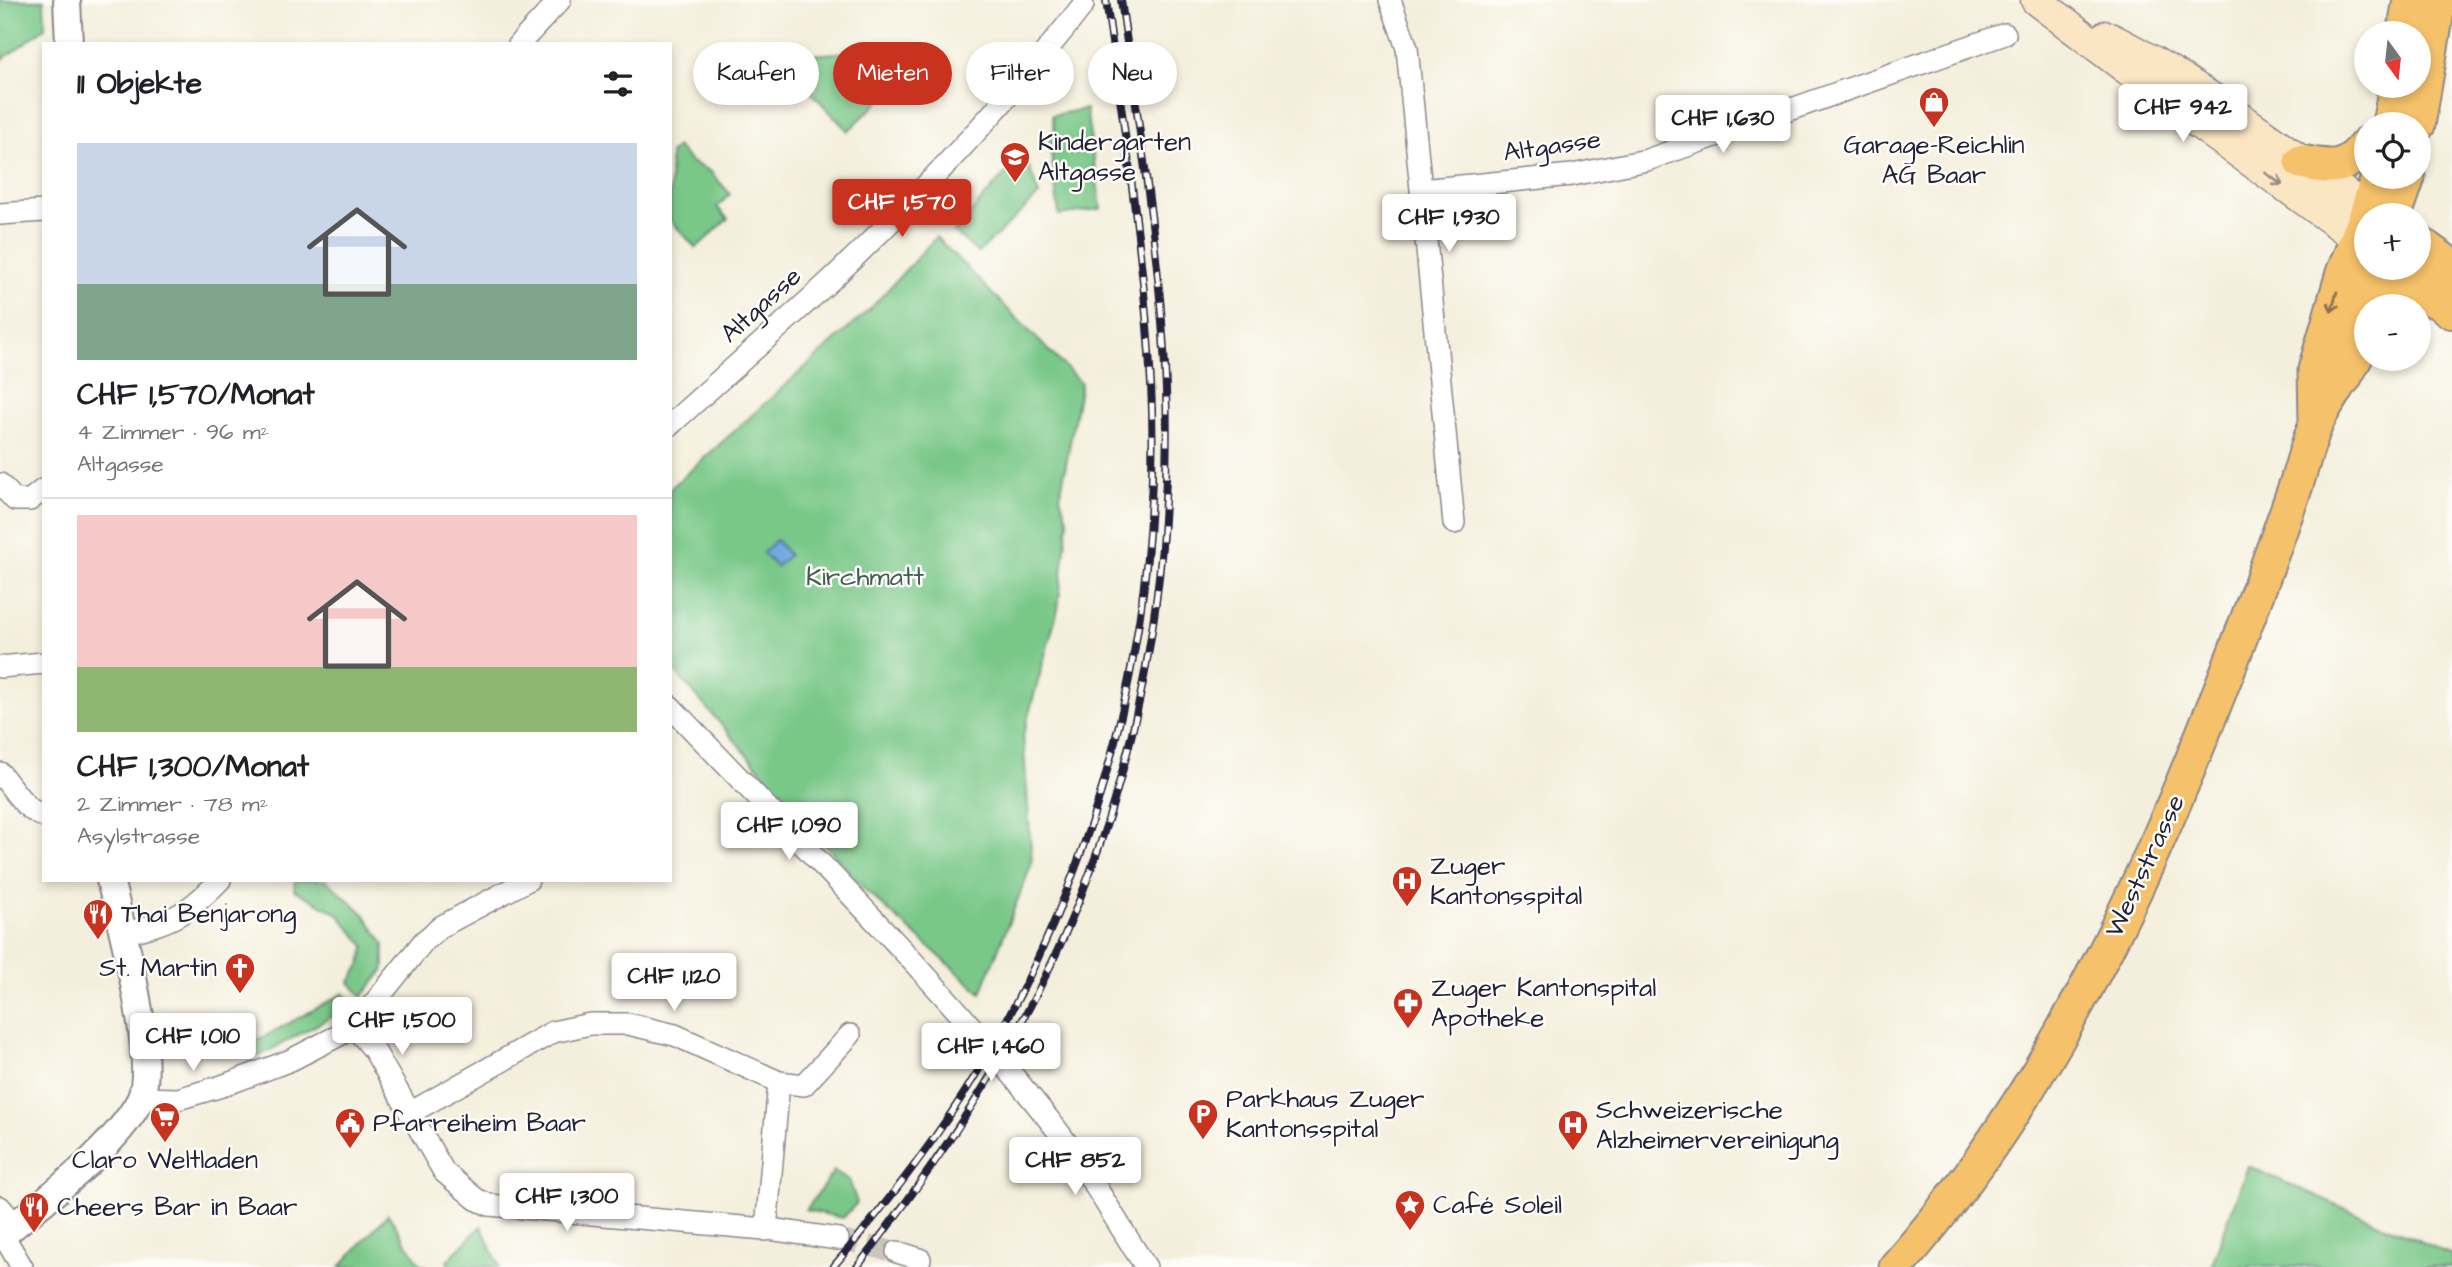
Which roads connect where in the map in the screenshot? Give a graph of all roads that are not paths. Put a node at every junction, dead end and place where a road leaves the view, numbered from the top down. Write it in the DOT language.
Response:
graph roads {
  1 [pos="67,0"];
  2 [pos="560,0"];
  3 [pos="1390,0"];
  4 [pos="2410,0"];
  5 [pos="2440,0"];
  6 [pos="2039,3"];
  7 [pos="1083,5"];
  8 [pos="2406,21"];
  9 [pos="2005,34"];
  10 [pos="69,42"];
  11 [pos="521,42"];
  12 [pos="2396,112"];
  13 [pos="2354,159"];
  14 [pos="2301,162"];
  15 [pos="2398,189"];
  16 [pos="1421,190"];
  17 [pos="2387,203"];
  18 [pos="2354,207"];
  19 [pos="42,211"];
  20 [pos="2354,212"];
  21 [pos="0,214"];
  22 [pos="2354,252"];
  23 [pos="2431,266"];
  24 [pos="2372,280"];
  25 [pos="2421,280"];
  26 [pos="2404,294"];
  27 [pos="2449,294"];
  28 [pos="2354,354"];
  29 [pos="2342,377"];
  30 [pos="672,423"];
  31 [pos="2316,424"];
  32 [pos="0,484"];
  33 [pos="42,490"];
  34 [pos="1454,523"];
  35 [pos="42,663"];
  36 [pos="0,667"];
  37 [pos="674,710"];
  38 [pos="0,774"];
  39 [pos="42,815"];
  40 [pos="110,882"];
  41 [pos="218,882"];
  42 [pos="524,882"];
  43 [pos="122,934"];
  44 [pos="355,1027"];
  45 [pos="850,1035"];
  46 [pos="779,1082"];
  47 [pos="141,1098"];
  48 [pos="410,1113"];
  49 [pos="5,1226"];
  50 [pos="766,1230"];
  51 [pos="838,1239"];
  52 [pos="897,1252"];
  53 [pos="920,1259"];
  54 [pos="22,1267"];
  55 [pos="1146,1267"];
  56 [pos="1896,1267"];
  1 -- 10 [label="street"];
  2 -- 11 [label="street"];
  3 -- 16 [label="street"];
  4 -- 8 [label="main road"];
  5 -- 12 [label="main road"];
  6 -- 14 [label="main road"];
  6 -- 20 [label="main road, one-way"];
  7 -- 30 [label="street, Altgasse"];
  9 -- 16 [label="street, Altgasse"];
  13 -- 14 [label="main road"];
  14 -- 18 [label="main road"];
  15 -- 17 [label="main road"];
  16 -- 34 [label="street"];
  19 -- 21 [label="street"];
  22 -- 31 [label="main road, Weststrasse, one-way"];
  23 -- 27 [label="highway"];
  24 -- 29 [label="main road, Weststrasse"];
  25 -- 27 [label="highway"];
  26 -- 27 [label="highway"];
  28 -- 29 [label="highway"];
  29 -- 31 [label="main road, Weststrasse"];
  31 -- 56 [label="main road, Weststrasse"];
  32 -- 33 [label="street"];
  35 -- 36 [label="street"];
  37 -- 55 [label="street"];
  38 -- 39 [label="street"];
  40 -- 43 [label="street"];
  41 -- 43 [label="street"];
  42 -- 44 [label="street"];
  43 -- 47 [label="street"];
  44 -- 47 [label="street"];
  44 -- 48 [label="street"];
  45 -- 46 [label="street"];
  46 -- 48 [label="street"];
  46 -- 50 [label="street"];
  47 -- 49 [label="street"];
  48 -- 50 [label="street"];
  49 -- 54 [label="street"];
  50 -- 51 [label="street"];
  52 -- 53 [label="street"];
}
